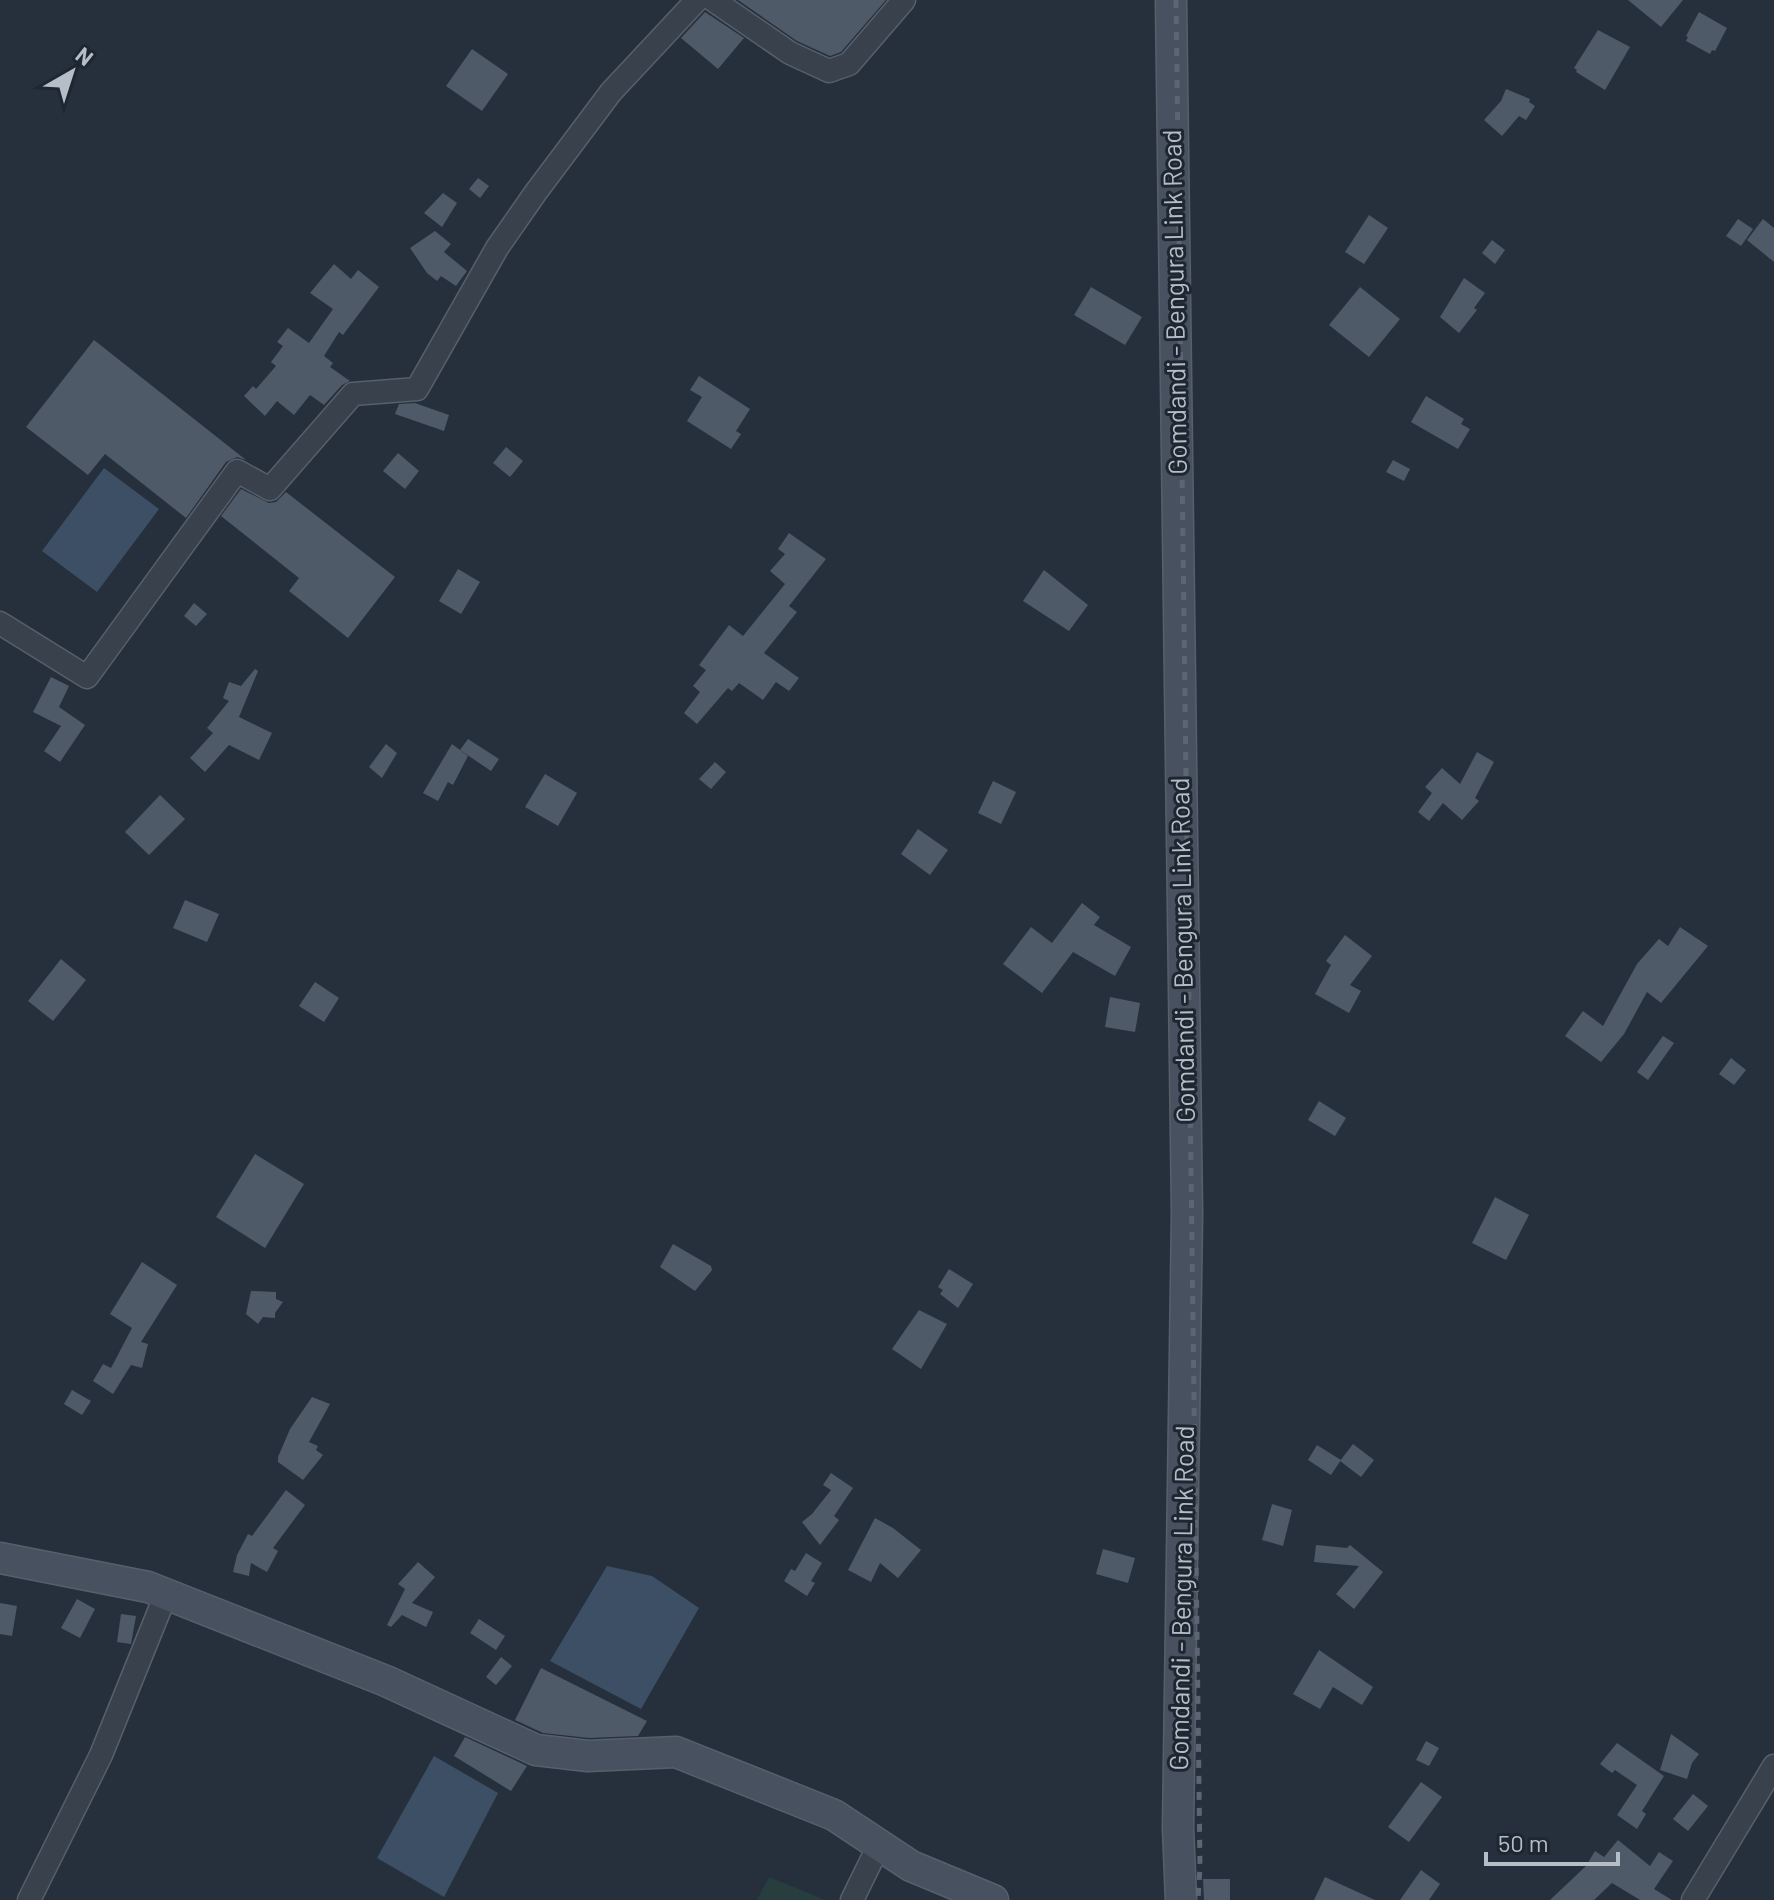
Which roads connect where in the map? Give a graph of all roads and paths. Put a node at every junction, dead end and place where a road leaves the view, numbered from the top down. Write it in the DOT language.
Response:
graph roads {
  1 [pos="697,0"];
  2 [pos="713,0"];
  3 [pos="904,0"];
  4 [pos="1171,0"];
  5 [pos="0,623"];
  6 [pos="0,1558"];
  7 [pos="166,1594"];
  8 [pos="1774,1766"];
  9 [pos="879,1845"];
  10 [pos="29,1900"];
  11 [pos="852,1900"];
  12 [pos="993,1900"];
  13 [pos="1181,1900"];
  14 [pos="1693,1900"];
  1 -- 5 [label="street"];
  2 -- 3 [label="street"];
  4 -- 13 [label="main road, Gomdandi - Bengura Link Road"];
  6 -- 7 [label="main road"];
  7 -- 9 [label="main road"];
  7 -- 10 [label="street"];
  8 -- 14 [label="street"];
  9 -- 11 [label="street"];
  9 -- 12 [label="main road"];
}
